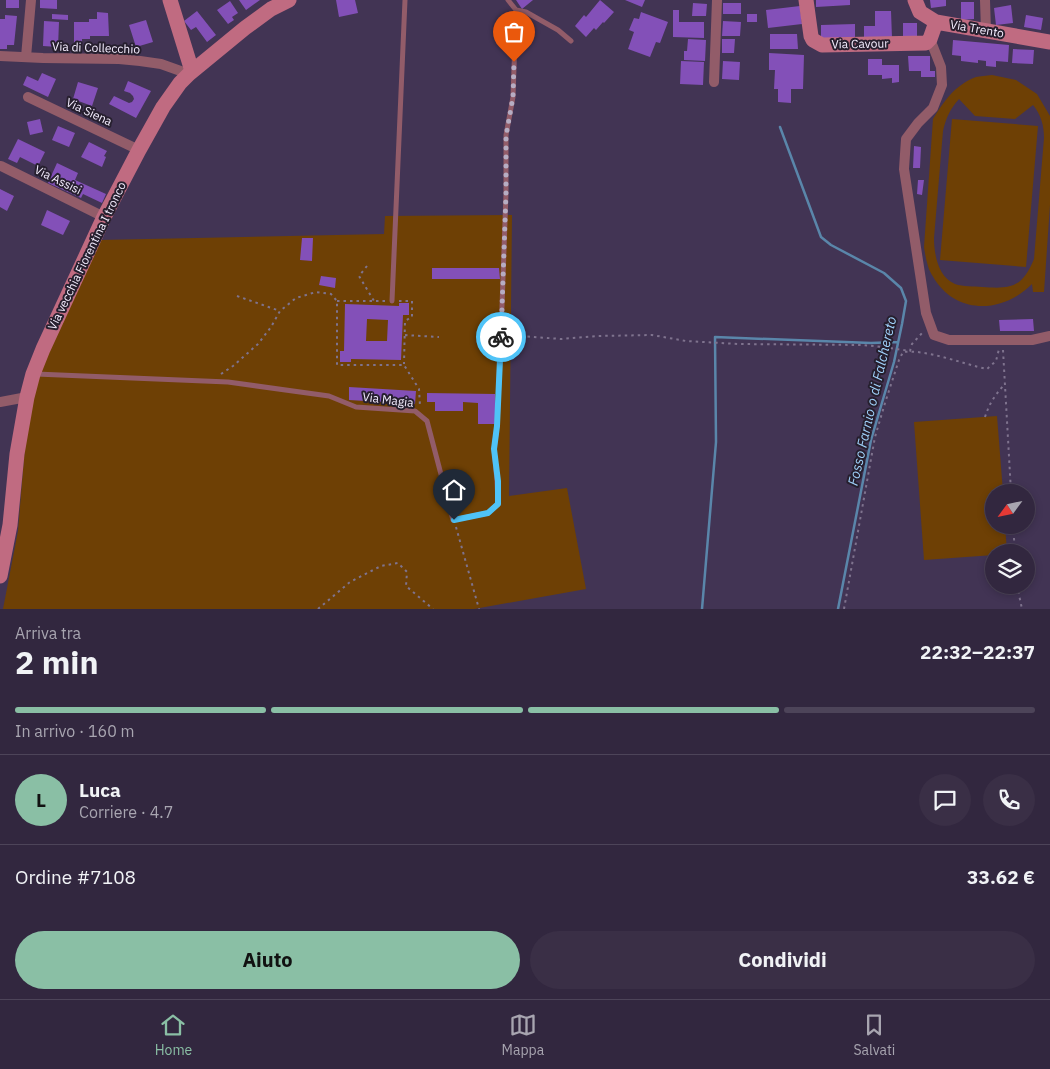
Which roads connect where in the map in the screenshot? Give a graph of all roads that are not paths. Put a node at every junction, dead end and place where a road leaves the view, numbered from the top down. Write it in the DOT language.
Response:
graph roads {
  1 [pos="31,0"];
  2 [pos="170,0"];
  3 [pos="289,0"];
  4 [pos="405,0"];
  5 [pos="508,0"];
  6 [pos="717,0"];
  7 [pos="806,0"];
  8 [pos="915,0"];
  9 [pos="985,0"];
  10 [pos="516,10"];
  11 [pos="936,22"];
  12 [pos="986,31"];
  13 [pos="930,39"];
  14 [pos="570,41"];
  15 [pos="1050,42"];
  16 [pos="0,56"];
  17 [pos="26,57"];
  18 [pos="190,72"];
  19 [pos="714,82"];
  20 [pos="28,97"];
  21 [pos="139,150"];
  22 [pos="1,166"];
  23 [pos="104,217"];
  24 [pos="392,301"];
  25 [pos="1050,336"];
  26 [pos="33,374"];
  27 [pos="27,397"];
  28 [pos="0,402"];
  29 [pos="0,576"];
  1 -- 17 [label="street"];
  2 -- 18 [label="street"];
  3 -- 18 [label="street, Via vecchia Fiorentina I tronco"];
  4 -- 24 [label="lane"];
  5 -- 10 [label="lane"];
  6 -- 19 [label="street"];
  7 -- 13 [label="street, Via Cavour"];
  8 -- 11 [label="street, Via Trento"];
  9 -- 12 [label="street"];
  10 -- 14 [label="lane"];
  10 -- 26 [label="lane, Via Magia"];
  11 -- 12 [label="street, Via Trento"];
  11 -- 13 [label="street"];
  12 -- 15 [label="street, Via Trento"];
  13 -- 25 [label="street"];
  16 -- 17 [label="street, Via di Collecchio"];
  17 -- 18 [label="street, Via di Collecchio"];
  18 -- 21 [label="street, Via vecchia Fiorentina I tronco"];
  20 -- 21 [label="street, Via Siena"];
  21 -- 23 [label="street, Via vecchia Fiorentina I tronco"];
  22 -- 23 [label="street, Via Assisi"];
  23 -- 26 [label="street, Via vecchia Fiorentina I tronco"];
  26 -- 27 [label="street, Via vecchia Fiorentina I tronco"];
  27 -- 28 [label="street"];
  27 -- 29 [label="street, Via vecchia Fiorentina I tronco"];
}
